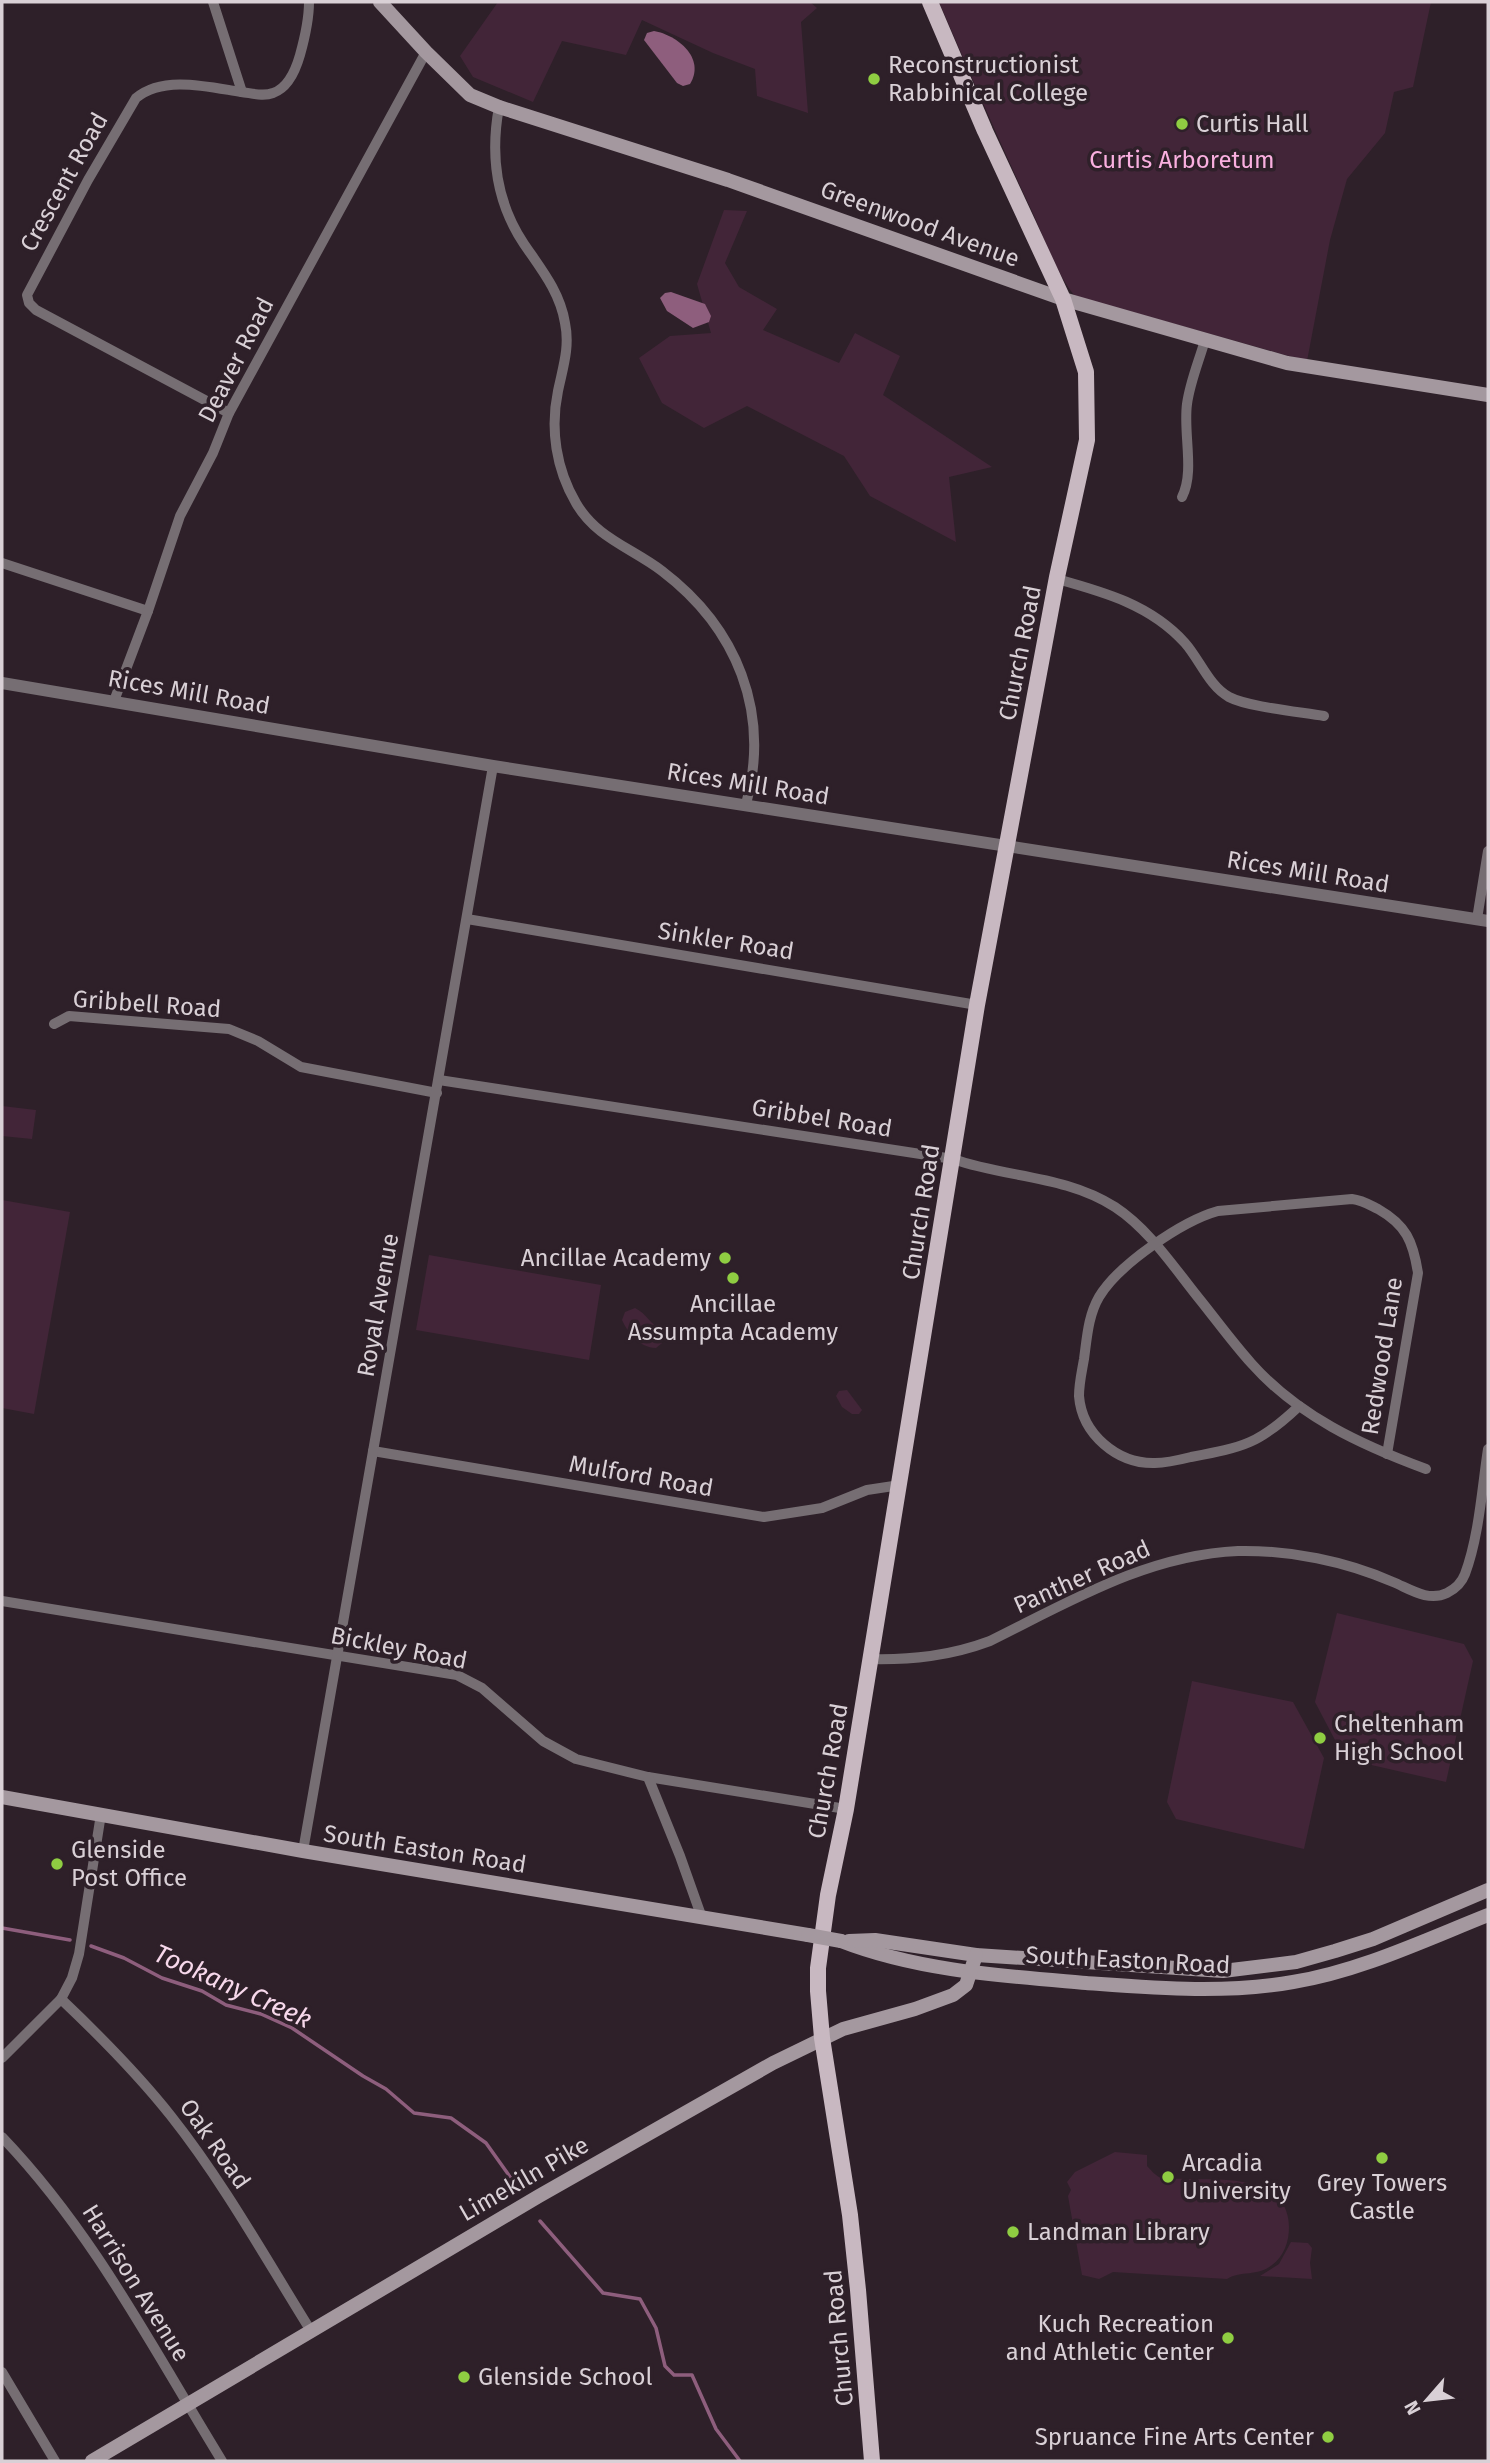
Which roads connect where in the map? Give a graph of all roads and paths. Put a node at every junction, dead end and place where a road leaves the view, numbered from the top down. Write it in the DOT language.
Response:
graph roads {
  1 [pos="213,2"];
  2 [pos="309,2"];
  3 [pos="380,2"];
  4 [pos="930,2"];
  5 [pos="426,52"];
  6 [pos="242,92"];
  7 [pos="499,107"];
  8 [pos="1063,299"];
  9 [pos="1205,340"];
  10 [pos="1488,395"];
  11 [pos="229,413"];
  12 [pos="1182,497"];
  13 [pos="2,563"];
  14 [pos="1057,579"];
  15 [pos="148,611"];
  16 [pos="2,683"];
  17 [pos="114,701"];
  18 [pos="1324,716"];
  19 [pos="493,766"];
  20 [pos="746,804"];
  21 [pos="1006,848"];
  22 [pos="1488,851"];
  23 [pos="467,919"];
  24 [pos="1483,920"];
  25 [pos="977,1005"];
  26 [pos="54,1024"];
  27 [pos="439,1080"];
  28 [pos="437,1093"];
  29 [pos="953,1159"];
  30 [pos="1155,1245"];
  31 [pos="1299,1406"];
  32 [pos="1488,1449"];
  33 [pos="373,1451"];
  34 [pos="1387,1454"];
  35 [pos="1426,1469"];
  36 [pos="900,1485"];
  37 [pos="2,1601"];
  38 [pos="336,1657"];
  39 [pos="869,1659"];
  40 [pos="648,1777"];
  41 [pos="2,1797"];
  42 [pos="846,1809"];
  43 [pos="101,1814"];
  44 [pos="303,1852"];
  45 [pos="1488,1890"];
  46 [pos="1488,1915"];
  47 [pos="702,1918"];
  48 [pos="1390,1932"];
  49 [pos="841,1941"];
  50 [pos="1397,1951"];
  51 [pos="976,1955"];
  52 [pos="971,1971"];
  53 [pos="61,1999"];
  54 [pos="822,2038"];
  55 [pos="2,2058"];
  56 [pos="2,2137"];
  57 [pos="311,2331"];
  58 [pos="2,2372"];
  59 [pos="187,2405"];
  60 [pos="55,2461"];
  61 [pos="92,2461"];
  62 [pos="222,2461"];
  63 [pos="872,2461"];
  1 -- 6 [label="street"];
  2 -- 6 [label="street, Crescent Road"];
  3 -- 5 [label="main road, Greenwood Avenue"];
  4 -- 8 [label="main road, Church Road"];
  5 -- 7 [label="main road, Greenwood Avenue"];
  5 -- 11 [label="street, Deaver Road"];
  6 -- 11 [label="street, Crescent Road"];
  7 -- 8 [label="main road, Greenwood Avenue"];
  7 -- 20 [label="street"];
  8 -- 9 [label="main road, Greenwood Avenue"];
  8 -- 14 [label="main road, Church Road"];
  9 -- 10 [label="main road, Greenwood Avenue"];
  9 -- 12 [label="street"];
  11 -- 15 [label="street, Deaver Road"];
  13 -- 15 [label="street"];
  14 -- 18 [label="street"];
  14 -- 21 [label="main road, Church Road"];
  15 -- 17 [label="street, Deaver Road"];
  16 -- 17 [label="street, Rices Mill Road"];
  17 -- 19 [label="street, Rices Mill Road"];
  19 -- 20 [label="street, Rices Mill Road"];
  19 -- 23 [label="street, Royal Avenue"];
  20 -- 21 [label="street, Rices Mill Road"];
  21 -- 24 [label="street, Rices Mill Road"];
  21 -- 25 [label="main road, Church Road"];
  22 -- 24 [label="street"];
  23 -- 25 [label="street, Sinkler Road"];
  23 -- 27 [label="street, Royal Avenue"];
  25 -- 29 [label="main road, Church Road"];
  26 -- 28 [label="street, Gribbell Road"];
  27 -- 28 [label="street, Royal Avenue"];
  27 -- 29 [label="street, Gribbel Road"];
  28 -- 33 [label="street, Royal Avenue"];
  29 -- 30 [label="street, Gribbel Road"];
  29 -- 36 [label="main road, Church Road"];
  30 -- 31 [label="street, Gribbel Road"];
  30 -- 31 [label="street, Redwood Lane"];
  30 -- 34 [label="street, Redwood Lane"];
  31 -- 34 [label="street, Gribbel Road"];
  32 -- 39 [label="street, Panther Road"];
  33 -- 36 [label="street, Mulford Road"];
  33 -- 38 [label="street, Royal Avenue"];
  34 -- 35 [label="street, Gribbel Road"];
  36 -- 39 [label="main road, Church Road"];
  37 -- 38 [label="street, Bickley Road"];
  38 -- 40 [label="street, Bickley Road"];
  38 -- 44 [label="street, Royal Avenue"];
  39 -- 42 [label="main road, Church Road"];
  40 -- 42 [label="street, Bickley Road"];
  40 -- 47 [label="street"];
  41 -- 43 [label="main road, South Easton Road"];
  42 -- 54 [label="main road, Church Road"];
  43 -- 44 [label="main road, South Easton Road"];
  43 -- 53 [label="street"];
  44 -- 47 [label="main road, South Easton Road"];
  45 -- 48 [label="main road, South Easton Road"];
  46 -- 50 [label="main road, South Easton Road"];
  47 -- 49 [label="main road, South Easton Road, bridge"];
  48 -- 50 [label="main road"];
  48 -- 51 [label="main road, South Easton Road"];
  49 -- 51 [label="main road, South Easton Road"];
  49 -- 52 [label="main road, South Easton Road"];
  50 -- 52 [label="main road, South Easton Road"];
  51 -- 52 [label="main road, Limekiln Pike"];
  52 -- 54 [label="main road, Limekiln Pike"];
  53 -- 55 [label="street"];
  53 -- 57 [label="street, Oak Road"];
  54 -- 57 [label="main road, Limekiln Pike"];
  54 -- 63 [label="main road, Church Road"];
  56 -- 59 [label="street, Harrison Avenue"];
  57 -- 59 [label="main road, Limekiln Pike"];
  58 -- 60 [label="street"];
  59 -- 61 [label="main road, Limekiln Pike"];
  59 -- 62 [label="street, Harrison Avenue"];
}
